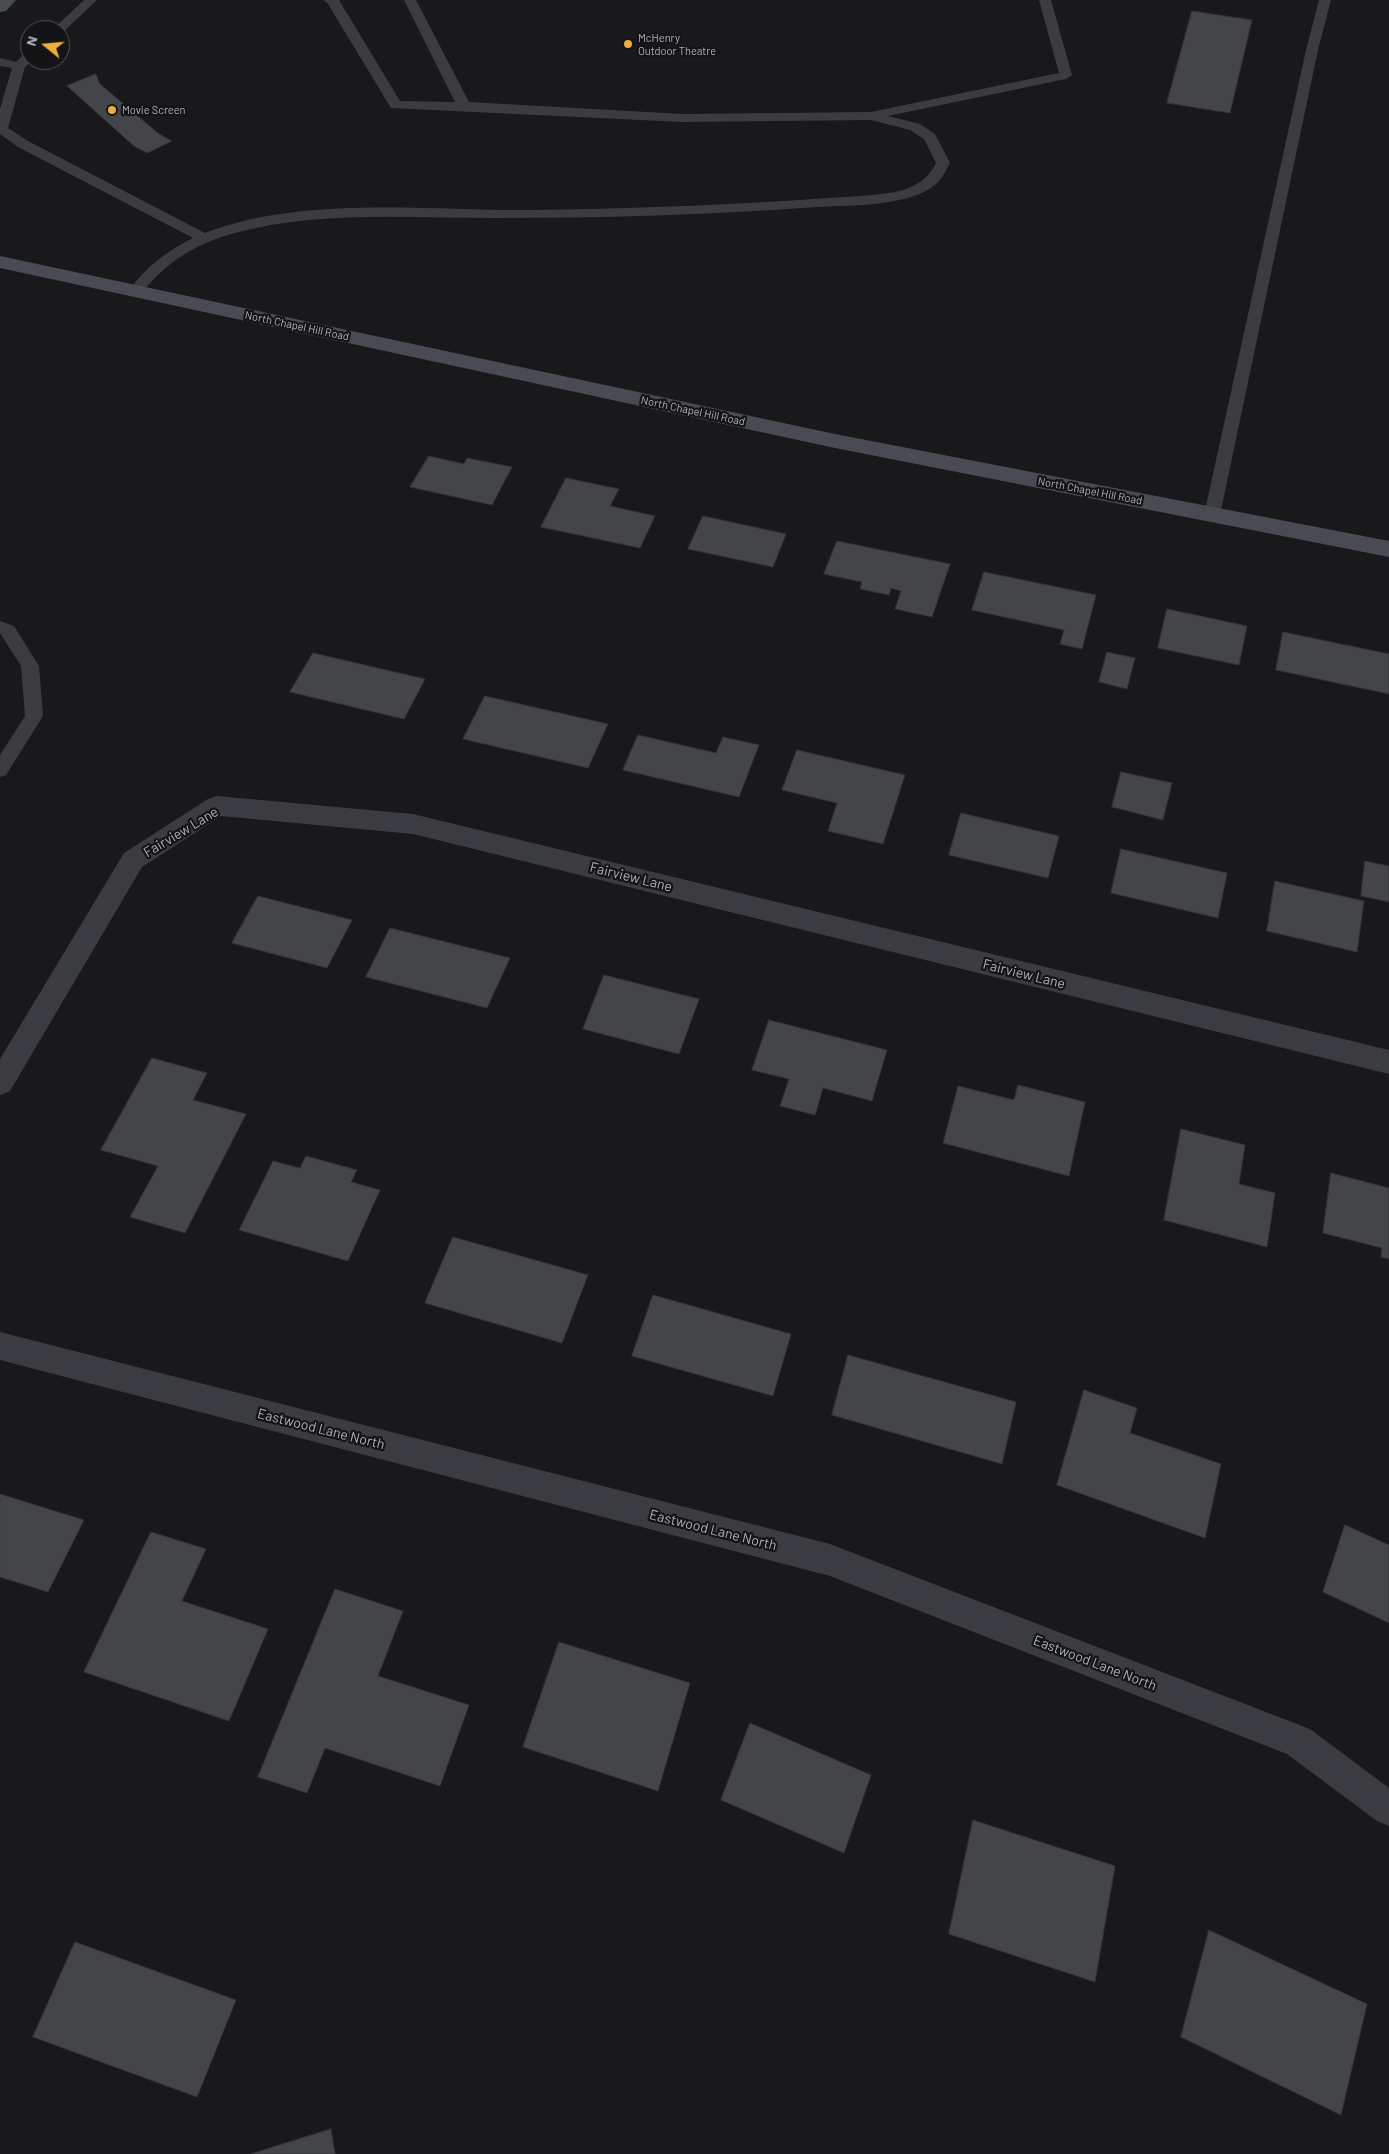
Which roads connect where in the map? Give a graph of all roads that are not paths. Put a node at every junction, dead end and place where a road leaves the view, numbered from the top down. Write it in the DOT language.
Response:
graph roads {
  1 [pos="7,0"];
  2 [pos="91,0"];
  3 [pos="330,0"];
  4 [pos="410,0"];
  5 [pos="1045,0"];
  6 [pos="1325,0"];
  7 [pos="0,7"];
  8 [pos="69,20"];
  9 [pos="0,62"];
  10 [pos="19,66"];
  11 [pos="464,106"];
  12 [pos="871,116"];
  13 [pos="203,238"];
  14 [pos="0,262"];
  15 [pos="136,291"];
  16 [pos="1212,515"];
  17 [pos="1389,549"];
  18 [pos="0,627"];
  19 [pos="0,770"];
  20 [pos="1389,1062"];
  21 [pos="0,1083"];
  22 [pos="0,1346"];
  23 [pos="1389,1809"];
  1 -- 7 [label="street"];
  2 -- 8 [label="lane"];
  3 -- 11 [label="lane"];
  4 -- 11 [label="lane"];
  5 -- 12 [label="lane"];
  6 -- 16 [label="lane"];
  9 -- 10 [label="lane"];
  10 -- 13 [label="lane"];
  11 -- 12 [label="lane"];
  12 -- 13 [label="lane"];
  13 -- 15 [label="lane"];
  14 -- 15 [label="street, North Chapel Hill Road"];
  15 -- 16 [label="street, North Chapel Hill Road"];
  16 -- 17 [label="street, North Chapel Hill Road"];
  18 -- 19 [label="lane"];
  20 -- 21 [label="street, Fairview Lane"];
  22 -- 23 [label="street, Eastwood Lane North"];
}
